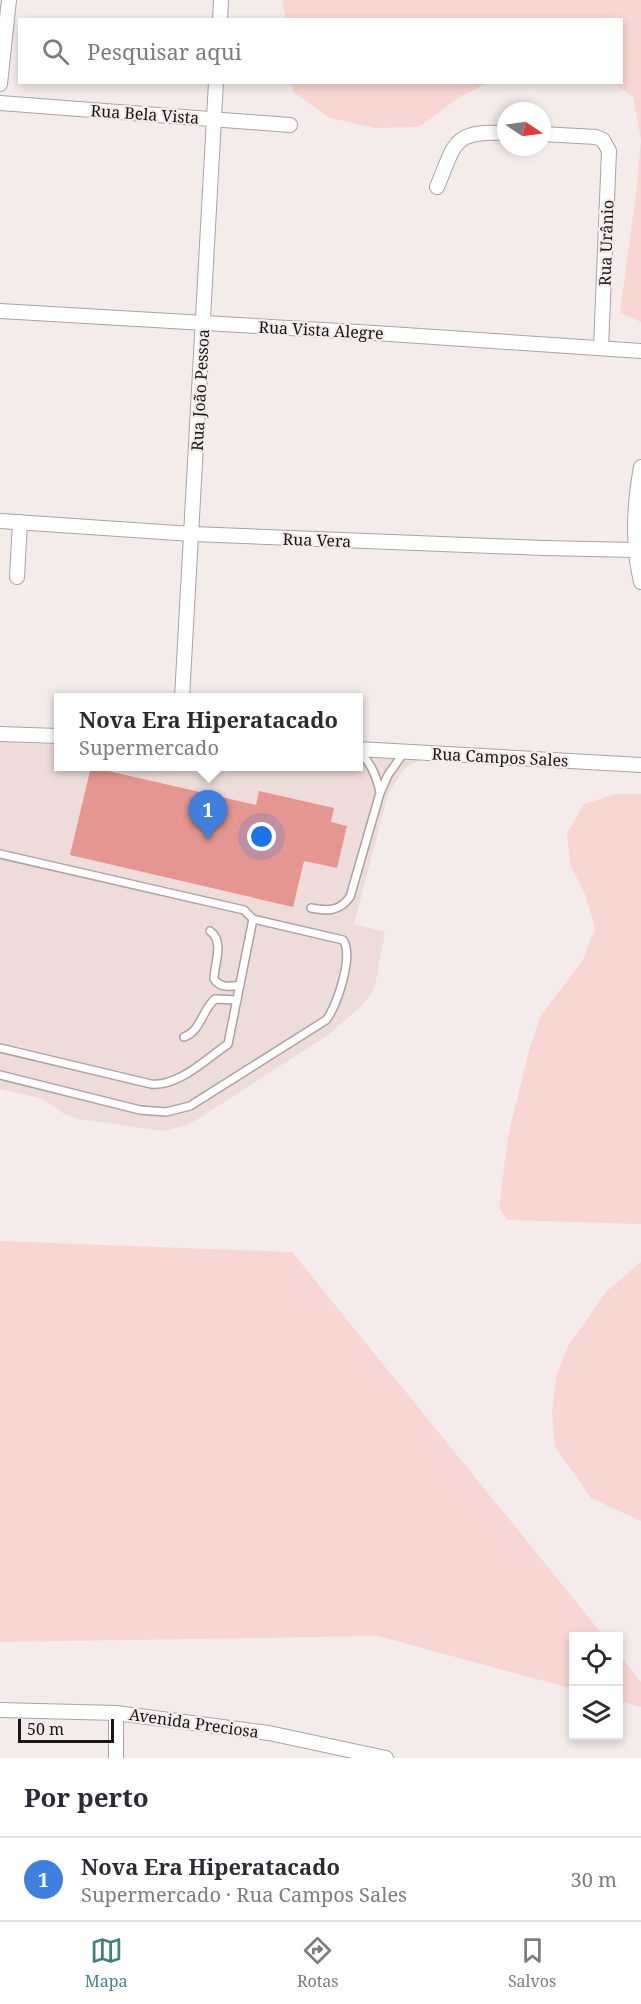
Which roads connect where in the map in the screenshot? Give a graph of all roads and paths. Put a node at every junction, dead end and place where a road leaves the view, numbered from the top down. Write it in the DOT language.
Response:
graph roads {
  1 [pos="9,0"];
  2 [pos="221,0"];
  3 [pos="220,18"];
  4 [pos="0,84"];
  5 [pos="216,84"];
  6 [pos="0,103"];
  7 [pos="213,119"];
  8 [pos="291,125"];
  9 [pos="497,133"];
  10 [pos="551,134"];
  11 [pos="437,187"];
  12 [pos="0,310"];
  13 [pos="204,323"];
  14 [pos="602,348"];
  15 [pos="641,351"];
  16 [pos="641,467"];
  17 [pos="0,521"];
  18 [pos="20,522"];
  19 [pos="192,534"];
  20 [pos="635,550"];
  21 [pos="16,577"];
  22 [pos="641,582"];
  23 [pos="182,693"];
  24 [pos="0,734"];
  25 [pos="54,736"];
  26 [pos="363,750"];
  27 [pos="405,751"];
  28 [pos="363,756"];
  29 [pos="641,765"];
  30 [pos="380,793"];
  31 [pos="0,854"];
  32 [pos="311,908"];
  33 [pos="254,920"];
  34 [pos="210,932"];
  35 [pos="240,985"];
  36 [pos="237,1000"];
  37 [pos="184,1037"];
  38 [pos="0,1048"];
  39 [pos="0,1075"];
  40 [pos="0,1710"];
  41 [pos="116,1713"];
  42 [pos="116,1758"];
  43 [pos="386,1758"];
  1 -- 4 [label="street"];
  2 -- 3 [label="street"];
  5 -- 7 [label="street, Rua João Pessoa"];
  6 -- 7 [label="street, Rua Bela Vista"];
  7 -- 8 [label="street, Rua Bela Vista"];
  7 -- 13 [label="street, Rua João Pessoa"];
  9 -- 11 [label="street"];
  10 -- 14 [label="street, Rua Urânio"];
  12 -- 13 [label="street, Rua Vista Alegre"];
  13 -- 14 [label="street, Rua Vista Alegre"];
  13 -- 19 [label="street, Rua João Pessoa"];
  14 -- 15 [label="street, Rua Vista Alegre"];
  16 -- 20 [label="street"];
  17 -- 18 [label="street, Rua Vera"];
  18 -- 19 [label="street, Rua Vera"];
  18 -- 21 [label="street"];
  19 -- 20 [label="street, Rua Vera"];
  19 -- 23 [label="street, Rua João Pessoa"];
  20 -- 22 [label="street"];
  24 -- 25 [label="street"];
  26 -- 27 [label="street, Rua Campos Sales"];
  27 -- 29 [label="street, Rua Campos Sales"];
  27 -- 30 [label="lane"];
  28 -- 30 [label="lane"];
  30 -- 32 [label="lane"];
  31 -- 33 [label="lane"];
  33 -- 35 [label="lane"];
  33 -- 39 [label="lane"];
  34 -- 35 [label="lane"];
  35 -- 36 [label="lane"];
  36 -- 37 [label="lane"];
  36 -- 38 [label="lane"];
  40 -- 41 [label="street, Avenida Preciosa"];
  41 -- 42 [label="street"];
  41 -- 43 [label="street, Avenida Preciosa"];
}
